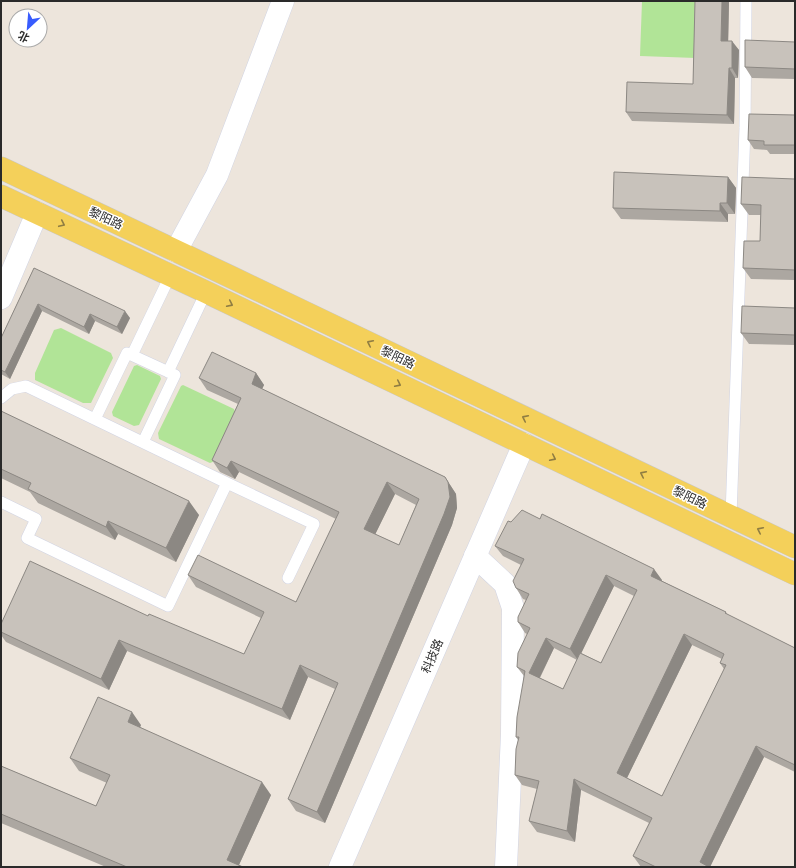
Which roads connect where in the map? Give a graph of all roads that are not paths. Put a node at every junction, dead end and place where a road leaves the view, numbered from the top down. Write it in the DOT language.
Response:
graph roads {
  1 [pos="283,1"];
  2 [pos="746,1"];
  3 [pos="1,168"];
  4 [pos="1,196"];
  5 [pos="37,213"];
  6 [pos="176,251"];
  7 [pos="170,276"];
  8 [pos="206,292"];
  9 [pos="1,298"];
  10 [pos="132,355"];
  11 [pos="168,372"];
  12 [pos="1,398"];
  13 [pos="95,419"];
  14 [pos="143,442"];
  15 [pos="524,444"];
  16 [pos="227,483"];
  17 [pos="1,502"];
  18 [pos="731,516"];
  19 [pos="795,547"];
  20 [pos="475,556"];
  21 [pos="795,574"];
  22 [pos="288,578"];
  23 [pos="340,867"];
  24 [pos="506,867"];
  1 -- 6 [label="street"];
  2 -- 18 [label="lane"];
  3 -- 6 [label="main road, 黎阳路"];
  4 -- 5 [label="main road, 黎阳路"];
  5 -- 7 [label="main road, 黎阳路, one-way"];
  5 -- 9 [label="street"];
  18 -- 6 [label="main road, 黎阳路, one-way"];
  7 -- 8 [label="main road, 黎阳路"];
  7 -- 10 [label="lane"];
  8 -- 11 [label="lane"];
  8 -- 15 [label="main road, 黎阳路, one-way"];
  10 -- 11 [label="lane"];
  10 -- 13 [label="lane"];
  11 -- 14 [label="lane"];
  12 -- 13 [label="lane"];
  13 -- 14 [label="lane"];
  14 -- 16 [label="lane"];
  15 -- 20 [label="street, 科技路"];
  15 -- 21 [label="main road, 黎阳路, one-way"];
  16 -- 17 [label="lane"];
  16 -- 22 [label="lane"];
  19 -- 18 [label="main road, 黎阳路, one-way"];
  20 -- 23 [label="street, 科技路"];
  20 -- 24 [label="street"];
}
